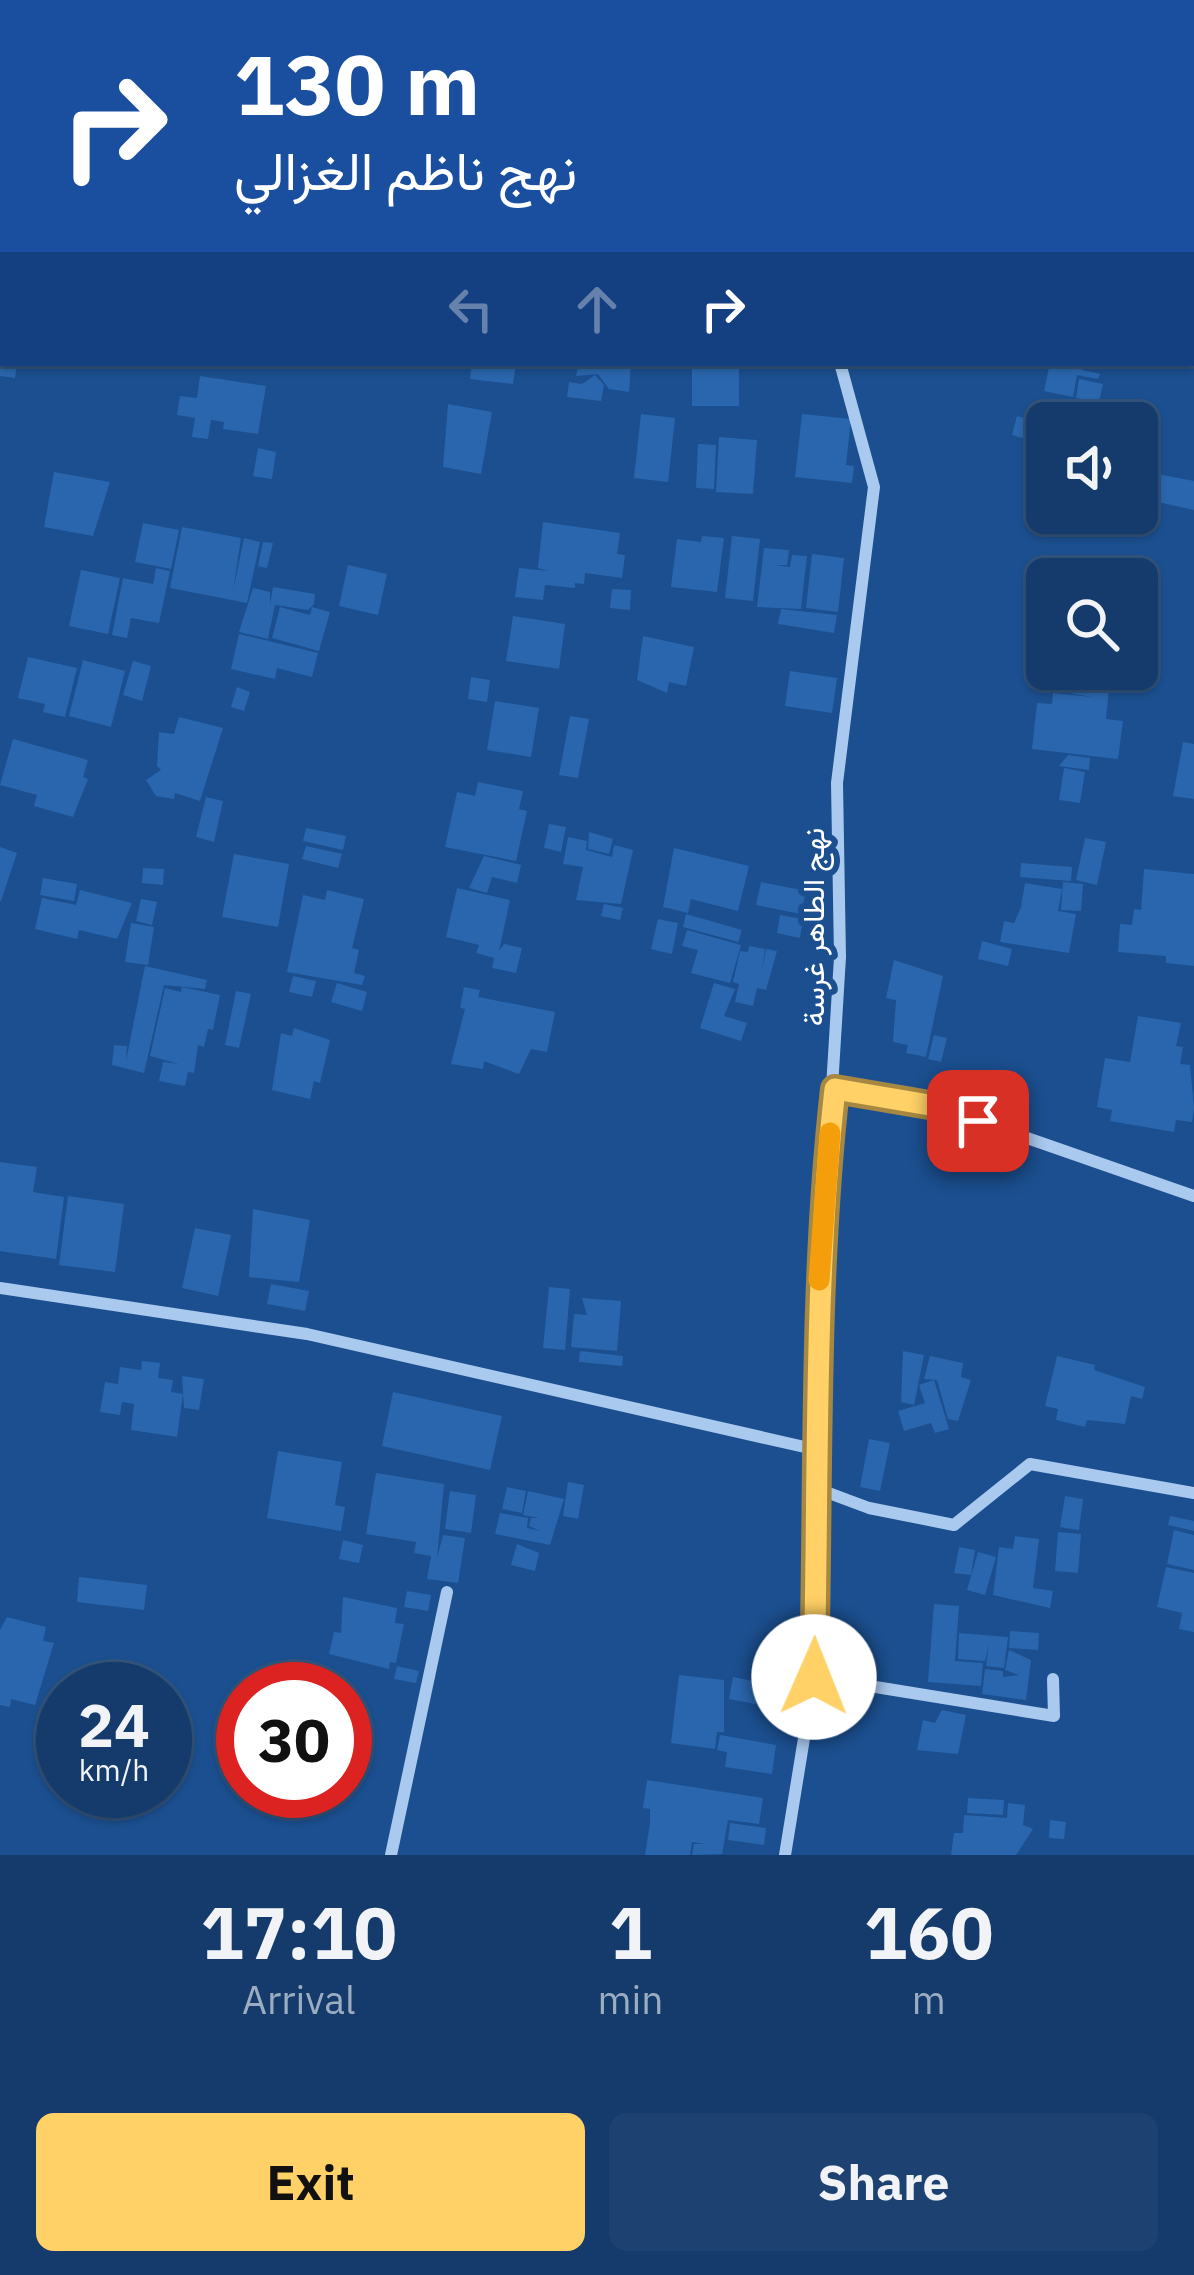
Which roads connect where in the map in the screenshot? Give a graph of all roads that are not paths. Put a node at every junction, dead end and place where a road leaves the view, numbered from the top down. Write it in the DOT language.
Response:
graph roads {
  1 [pos="841,366"];
  2 [pos="835,1089"];
  3 [pos="1194,1196"];
  4 [pos="0,1288"];
  5 [pos="818,1450"];
  6 [pos="818,1489"];
  7 [pos="1194,1493"];
  8 [pos="447,1592"];
  9 [pos="814,1677"];
  10 [pos="1053,1679"];
  11 [pos="391,1855"];
  12 [pos="785,1855"];
  1 -- 2 [label="street, نهج الطاهر غرسة"];
  2 -- 3 [label="street"];
  2 -- 5 [label="street, نهج الطاهر غرسة"];
  4 -- 5 [label="street"];
  5 -- 6 [label="street, نهج الطاهر غرسة"];
  6 -- 7 [label="street"];
  6 -- 9 [label="street, نهج الطاهر غرسة"];
  8 -- 11 [label="street"];
  9 -- 10 [label="street"];
  9 -- 12 [label="street, نهج الطاهر غرسة"];
}
